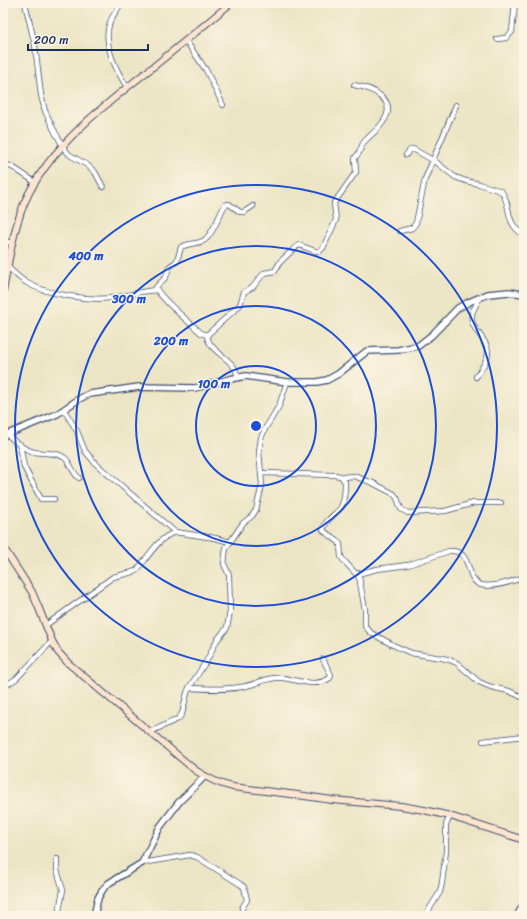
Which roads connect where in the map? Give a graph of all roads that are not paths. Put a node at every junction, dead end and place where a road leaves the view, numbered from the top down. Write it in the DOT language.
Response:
graph roads {
  1 [pos="25,3"];
  2 [pos="121,3"];
  3 [pos="231,3"];
  4 [pos="516,3"];
  5 [pos="497,39"];
  6 [pos="186,40"];
  7 [pos="354,85"];
  8 [pos="127,87"];
  9 [pos="223,105"];
  10 [pos="456,105"];
  11 [pos="63,146"];
  12 [pos="406,155"];
  13 [pos="432,160"];
  14 [pos="3,163"];
  15 [pos="35,182"];
  16 [pos="103,187"];
  17 [pos="253,206"];
  18 [pos="400,231"];
  19 [pos="524,235"];
  20 [pos="3,241"];
  21 [pos="13,243"];
  22 [pos="8,268"];
  23 [pos="156,290"];
  24 [pos="3,292"];
  25 [pos="524,294"];
  26 [pos="480,297"];
  27 [pos="207,335"];
  28 [pos="476,377"];
  29 [pos="238,378"];
  30 [pos="287,382"];
  31 [pos="64,410"];
  32 [pos="5,436"];
  33 [pos="20,444"];
  34 [pos="262,473"];
  35 [pos="342,477"];
  36 [pos="79,478"];
  37 [pos="54,499"];
  38 [pos="502,503"];
  39 [pos="174,532"];
  40 [pos="230,542"];
  41 [pos="3,547"];
  42 [pos="357,574"];
  43 [pos="524,577"];
  44 [pos="46,625"];
  45 [pos="52,641"];
  46 [pos="323,658"];
  47 [pos="3,687"];
  48 [pos="189,688"];
  49 [pos="524,698"];
  50 [pos="150,732"];
  51 [pos="524,736"];
  52 [pos="483,741"];
  53 [pos="205,776"];
  54 [pos="450,816"];
  55 [pos="524,840"];
  56 [pos="57,859"];
  57 [pos="142,863"];
  58 [pos="524,904"];
  59 [pos="58,916"];
  60 [pos="94,916"];
  61 [pos="242,916"];
  62 [pos="425,916"];
  63 [pos="517,916"];
  1 -- 11 [label="street"];
  2 -- 8 [label="street"];
  3 -- 6 [label="main road"];
  4 -- 5 [label="street"];
  6 -- 8 [label="main road"];
  6 -- 9 [label="street"];
  7 -- 27 [label="street"];
  8 -- 11 [label="main road"];
  10 -- 13 [label="street"];
  11 -- 15 [label="main road"];
  11 -- 16 [label="street"];
  12 -- 13 [label="street"];
  13 -- 18 [label="street"];
  13 -- 19 [label="street"];
  14 -- 15 [label="street"];
  15 -- 21 [label="main road"];
  17 -- 23 [label="street"];
  20 -- 21 [label="street"];
  21 -- 22 [label="main road"];
  22 -- 23 [label="street"];
  22 -- 24 [label="main road"];
  23 -- 27 [label="street"];
  25 -- 26 [label="street"];
  26 -- 28 [label="street"];
  26 -- 30 [label="street"];
  27 -- 29 [label="street"];
  29 -- 30 [label="street"];
  29 -- 31 [label="street"];
  30 -- 34 [label="street"];
  31 -- 32 [label="street"];
  31 -- 39 [label="street"];
  32 -- 33 [label="street"];
  33 -- 36 [label="street"];
  33 -- 37 [label="street"];
  34 -- 35 [label="street"];
  34 -- 40 [label="street"];
  35 -- 38 [label="street"];
  35 -- 42 [label="street"];
  39 -- 40 [label="street"];
  39 -- 44 [label="street"];
  40 -- 48 [label="street"];
  41 -- 44 [label="main road"];
  42 -- 43 [label="street"];
  42 -- 49 [label="street"];
  44 -- 45 [label="main road"];
  45 -- 47 [label="street"];
  45 -- 50 [label="main road"];
  46 -- 48 [label="street"];
  48 -- 50 [label="street"];
  50 -- 53 [label="main road"];
  51 -- 52 [label="street"];
  53 -- 54 [label="main road"];
  53 -- 57 [label="street"];
  54 -- 55 [label="main road"];
  54 -- 62 [label="street"];
  56 -- 59 [label="street"];
  57 -- 60 [label="street"];
  57 -- 61 [label="street"];
  58 -- 63 [label="street"];
}
